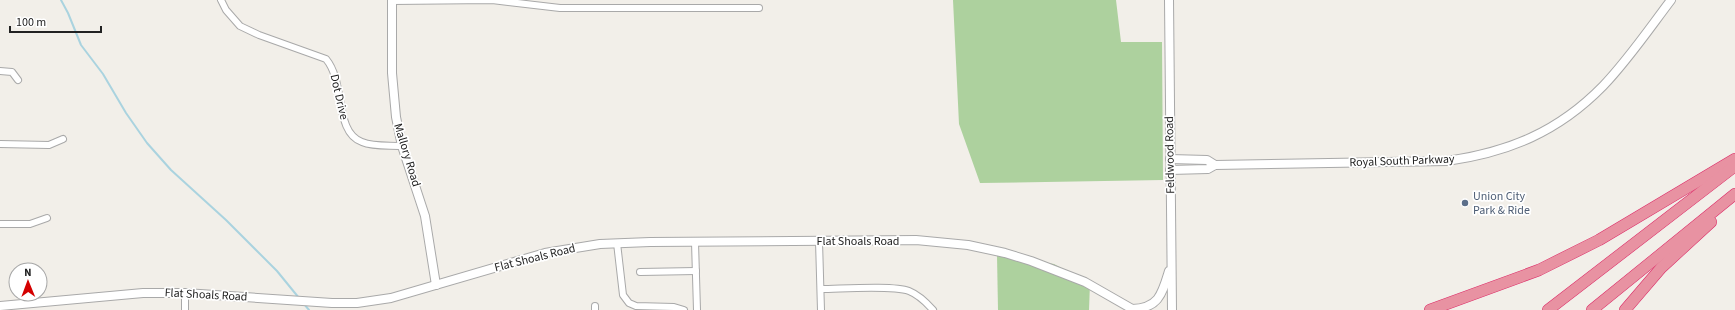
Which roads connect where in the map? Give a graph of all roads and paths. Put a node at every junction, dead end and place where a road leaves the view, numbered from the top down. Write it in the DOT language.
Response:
graph roads {
  1 [pos="221,0"];
  2 [pos="392,0"];
  3 [pos="670,0"];
  4 [pos="1169,0"];
  5 [pos="1671,0"];
  6 [pos="670,8"];
  7 [pos="759,8"];
  8 [pos="0,72"];
  9 [pos="18,80"];
  10 [pos="63,139"];
  11 [pos="0,144"];
  12 [pos="402,146"];
  13 [pos="1735,159"];
  14 [pos="1170,160"];
  15 [pos="1215,165"];
  16 [pos="1735,166"];
  17 [pos="1170,170"];
  18 [pos="1735,194"];
  19 [pos="1735,202"];
  20 [pos="47,218"];
  21 [pos="0,224"];
  22 [pos="819,241"];
  23 [pos="695,242"];
  24 [pos="617,243"];
  25 [pos="1172,265"];
  26 [pos="696,271"];
  27 [pos="640,272"];
  28 [pos="436,285"];
  29 [pos="821,289"];
  30 [pos="185,293"];
  31 [pos="0,306"];
  32 [pos="1133,309"];
  33 [pos="185,310"];
  34 [pos="684,310"];
  35 [pos="697,310"];
  36 [pos="821,310"];
  37 [pos="933,310"];
  38 [pos="1172,310"];
  39 [pos="1430,310"];
  40 [pos="1548,310"];
  41 [pos="1592,310"];
  42 [pos="1625,310"];
  1 -- 12 [label="street, Dot Drive"];
  2 -- 6 [label="street"];
  2 -- 12 [label="street, Mallory Road"];
  3 -- 6 [label="street"];
  4 -- 14 [label="street, Feldwood Road"];
  5 -- 15 [label="street, Royal South Parkway"];
  6 -- 7 [label="street"];
  8 -- 9 [label="street"];
  10 -- 11 [label="street"];
  12 -- 28 [label="street, Mallory Road"];
  13 -- 39 [label="highway"];
  14 -- 15 [label="street, Royal South Parkway"];
  14 -- 17 [label="street, Feldwood Road"];
  15 -- 17 [label="street, Royal South Parkway"];
  16 -- 40 [label="highway"];
  17 -- 25 [label="street, Feldwood Road"];
  18 -- 41 [label="highway"];
  19 -- 42 [label="highway"];
  20 -- 21 [label="street"];
  22 -- 23 [label="street, Flat Shoals Road"];
  22 -- 29 [label="street"];
  22 -- 32 [label="street, Flat Shoals Road"];
  23 -- 24 [label="street, Flat Shoals Road"];
  23 -- 26 [label="street"];
  24 -- 28 [label="street, Flat Shoals Road"];
  24 -- 34 [label="street"];
  25 -- 32 [label="street"];
  25 -- 38 [label="street, Feldwood Road"];
  26 -- 27 [label="street"];
  26 -- 35 [label="street"];
  28 -- 30 [label="street, Flat Shoals Road"];
  29 -- 36 [label="street"];
  29 -- 37 [label="street"];
  30 -- 31 [label="street, Flat Shoals Road"];
  30 -- 33 [label="street"];
}
